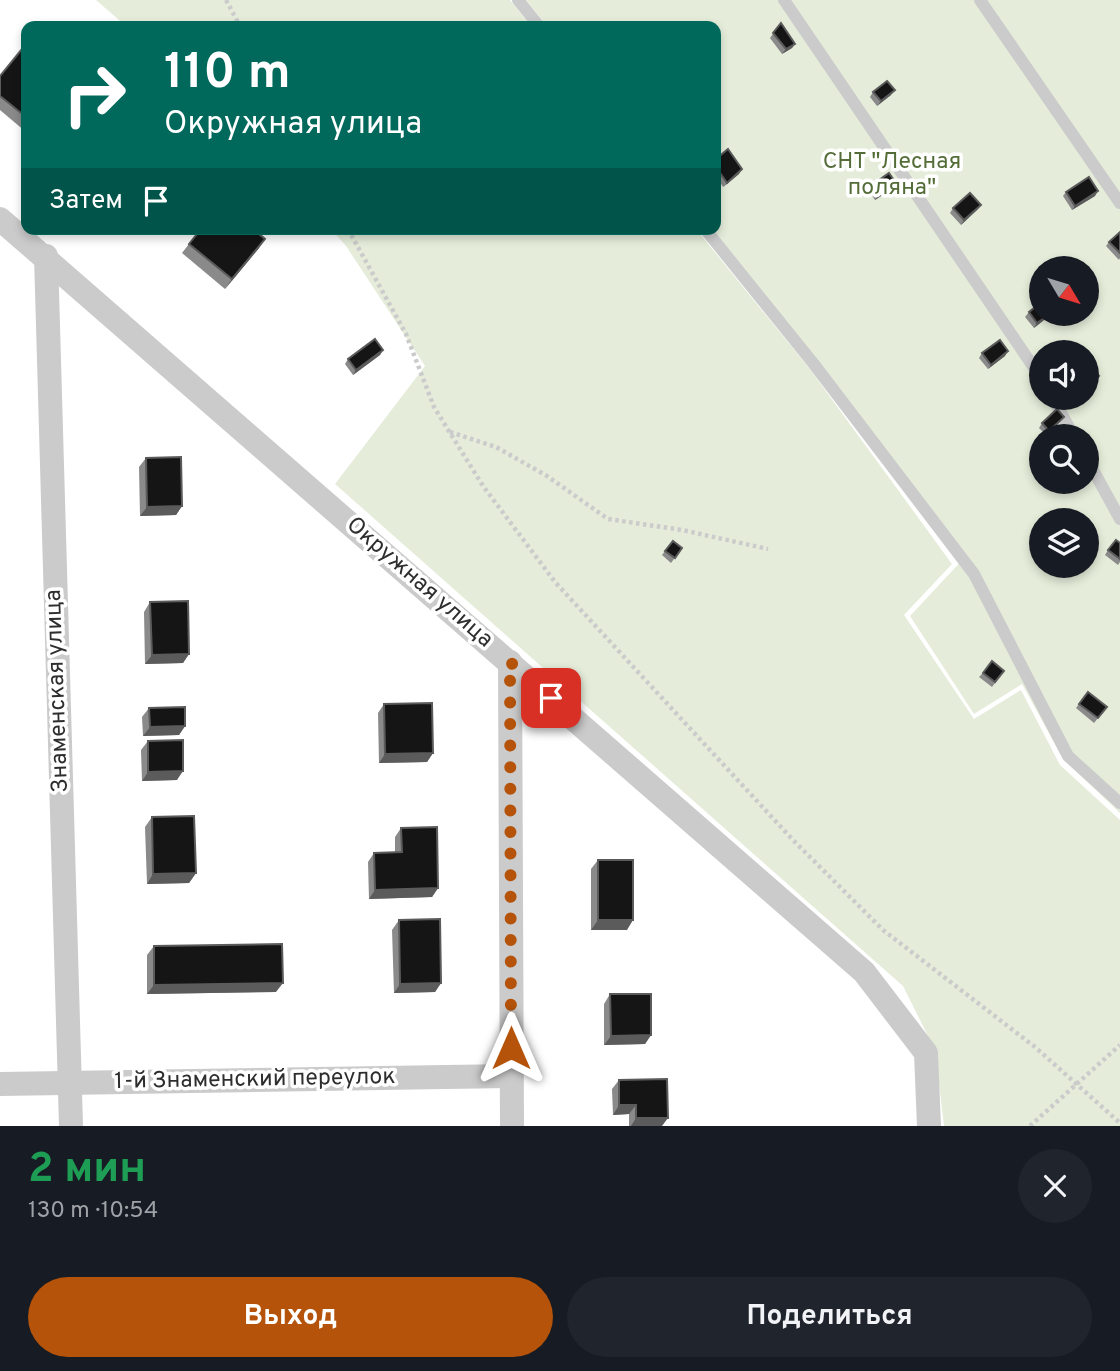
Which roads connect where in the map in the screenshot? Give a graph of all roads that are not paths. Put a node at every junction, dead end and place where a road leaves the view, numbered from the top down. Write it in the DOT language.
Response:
graph roads {
  1 [pos="518,0"];
  2 [pos="784,0"];
  3 [pos="980,0"];
  4 [pos="535,21"];
  5 [pos="1120,203"];
  6 [pos="0,219"];
  7 [pos="710,235"];
  8 [pos="46,256"];
  9 [pos="1029,360"];
  10 [pos="1099,481"];
  11 [pos="1120,519"];
  12 [pos="510,662"];
  13 [pos="1120,803"];
  14 [pos="511,1076"];
  15 [pos="69,1083"];
  16 [pos="0,1084"];
  17 [pos="71,1126"];
  18 [pos="512,1126"];
  19 [pos="929,1126"];
  1 -- 4 [label="lane"];
  2 -- 9 [label="lane"];
  3 -- 5 [label="lane"];
  6 -- 8 [label="street, Окружная улица"];
  7 -- 13 [label="lane"];
  8 -- 12 [label="street, Окружная улица"];
  8 -- 15 [label="street, Знаменская улица"];
  10 -- 11 [label="lane"];
  12 -- 14 [label="street"];
  12 -- 19 [label="street, Окружная улица"];
  14 -- 15 [label="street, 1-й Знаменский переулок"];
  14 -- 18 [label="street"];
  15 -- 16 [label="street, 1-й Знаменский переулок"];
  15 -- 17 [label="street, Знаменская улица"];
}
